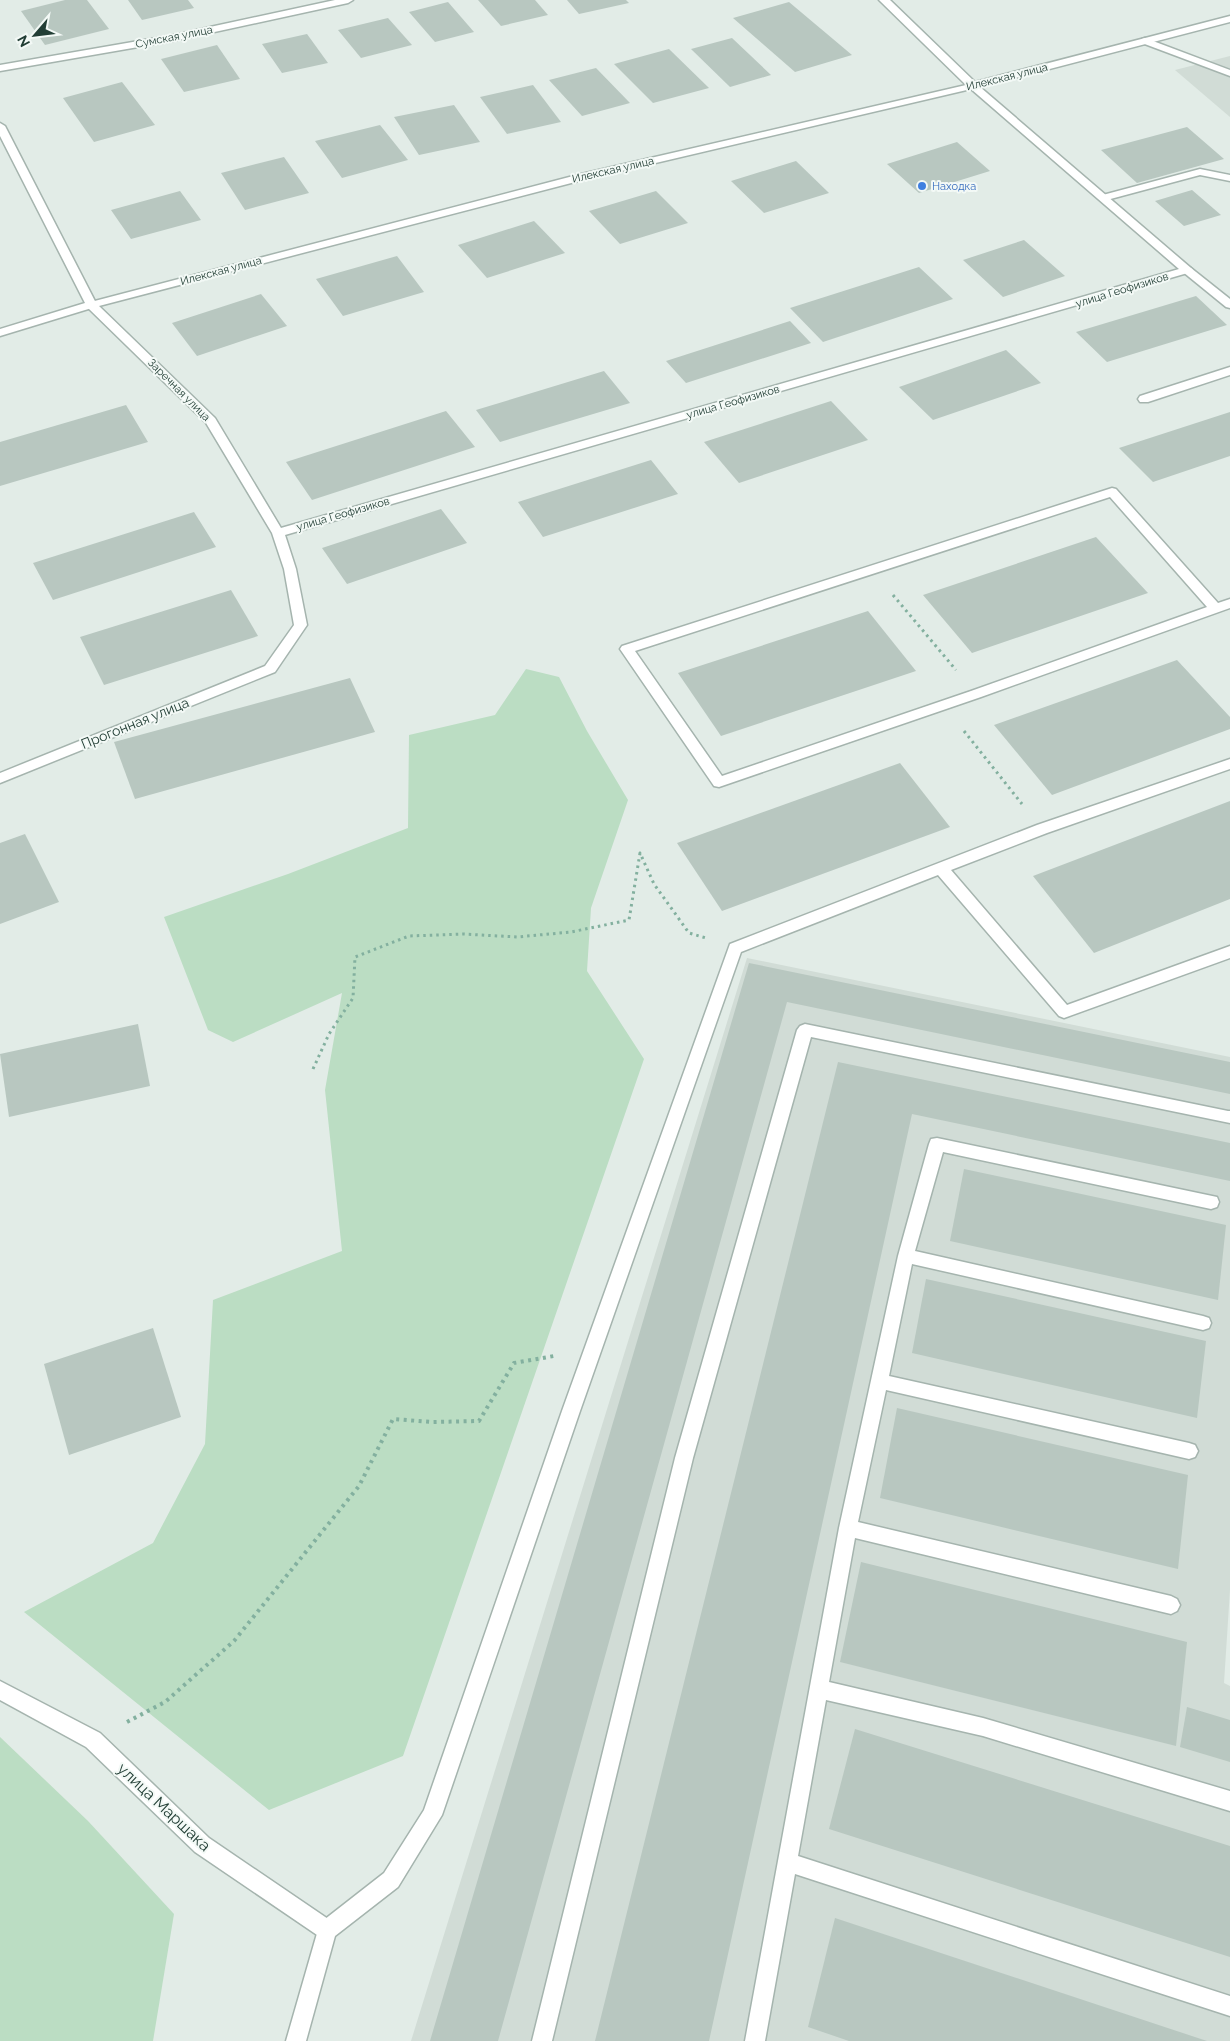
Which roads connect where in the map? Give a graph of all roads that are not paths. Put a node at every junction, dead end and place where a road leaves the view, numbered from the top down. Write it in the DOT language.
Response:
graph roads {
  1 [pos="348,0"];
  2 [pos="884,0"];
  3 [pos="1230,19"];
  4 [pos="1146,41"];
  5 [pos="0,68"];
  6 [pos="1230,73"];
  7 [pos="973,86"];
  8 [pos="0,126"];
  9 [pos="1230,178"];
  10 [pos="1103,198"];
  11 [pos="1187,270"];
  12 [pos="91,304"];
  13 [pos="1230,305"];
  14 [pos="0,334"];
  15 [pos="1230,370"];
  16 [pos="1144,400"];
  17 [pos="278,533"];
  18 [pos="1230,603"];
  19 [pos="1215,608"];
  20 [pos="270,669"];
  21 [pos="1230,764"];
  22 [pos="0,778"];
  23 [pos="940,867"];
  24 [pos="1230,952"];
  25 [pos="1228,1117"];
  26 [pos="1211,1202"];
  27 [pos="906,1256"];
  28 [pos="1203,1323"];
  29 [pos="880,1381"];
  30 [pos="1189,1451"];
  31 [pos="848,1528"];
  32 [pos="1171,1605"];
  33 [pos="820,1689"];
  34 [pos="0,1690"];
  35 [pos="1230,1801"];
  36 [pos="787,1862"];
  37 [pos="327,1930"];
  38 [pos="1230,2006"];
  39 [pos="296,2041"];
  40 [pos="542,2041"];
  41 [pos="755,2041"];
  1 -- 5 [label="street, Сумская улица"];
  2 -- 7 [label="street"];
  3 -- 4 [label="street, Илекская улица"];
  4 -- 6 [label="street"];
  4 -- 7 [label="street, Илекская улица"];
  7 -- 10 [label="street"];
  7 -- 12 [label="street, Илекская улица"];
  8 -- 12 [label="street, Заречная улица"];
  9 -- 10 [label="street"];
  10 -- 11 [label="street"];
  11 -- 13 [label="street"];
  11 -- 17 [label="street, улица Геофизиков"];
  12 -- 14 [label="street, Илекская улица"];
  12 -- 17 [label="street, Заречная улица"];
  15 -- 16 [label="street"];
  17 -- 20 [label="street, Заречная улица"];
  18 -- 19 [label="street"];
  19 -- 19 [label="street"];
  20 -- 22 [label="street, Прогонная улица"];
  21 -- 23 [label="street"];
  23 -- 24 [label="street"];
  23 -- 37 [label="street"];
  25 -- 40 [label="street"];
  26 -- 27 [label="street"];
  27 -- 28 [label="street"];
  27 -- 29 [label="street"];
  29 -- 30 [label="street"];
  29 -- 31 [label="street"];
  31 -- 32 [label="street"];
  31 -- 33 [label="street"];
  33 -- 35 [label="street"];
  33 -- 36 [label="street"];
  34 -- 37 [label="street, улица Маршака"];
  36 -- 38 [label="street"];
  36 -- 41 [label="street"];
  37 -- 39 [label="street"];
}
